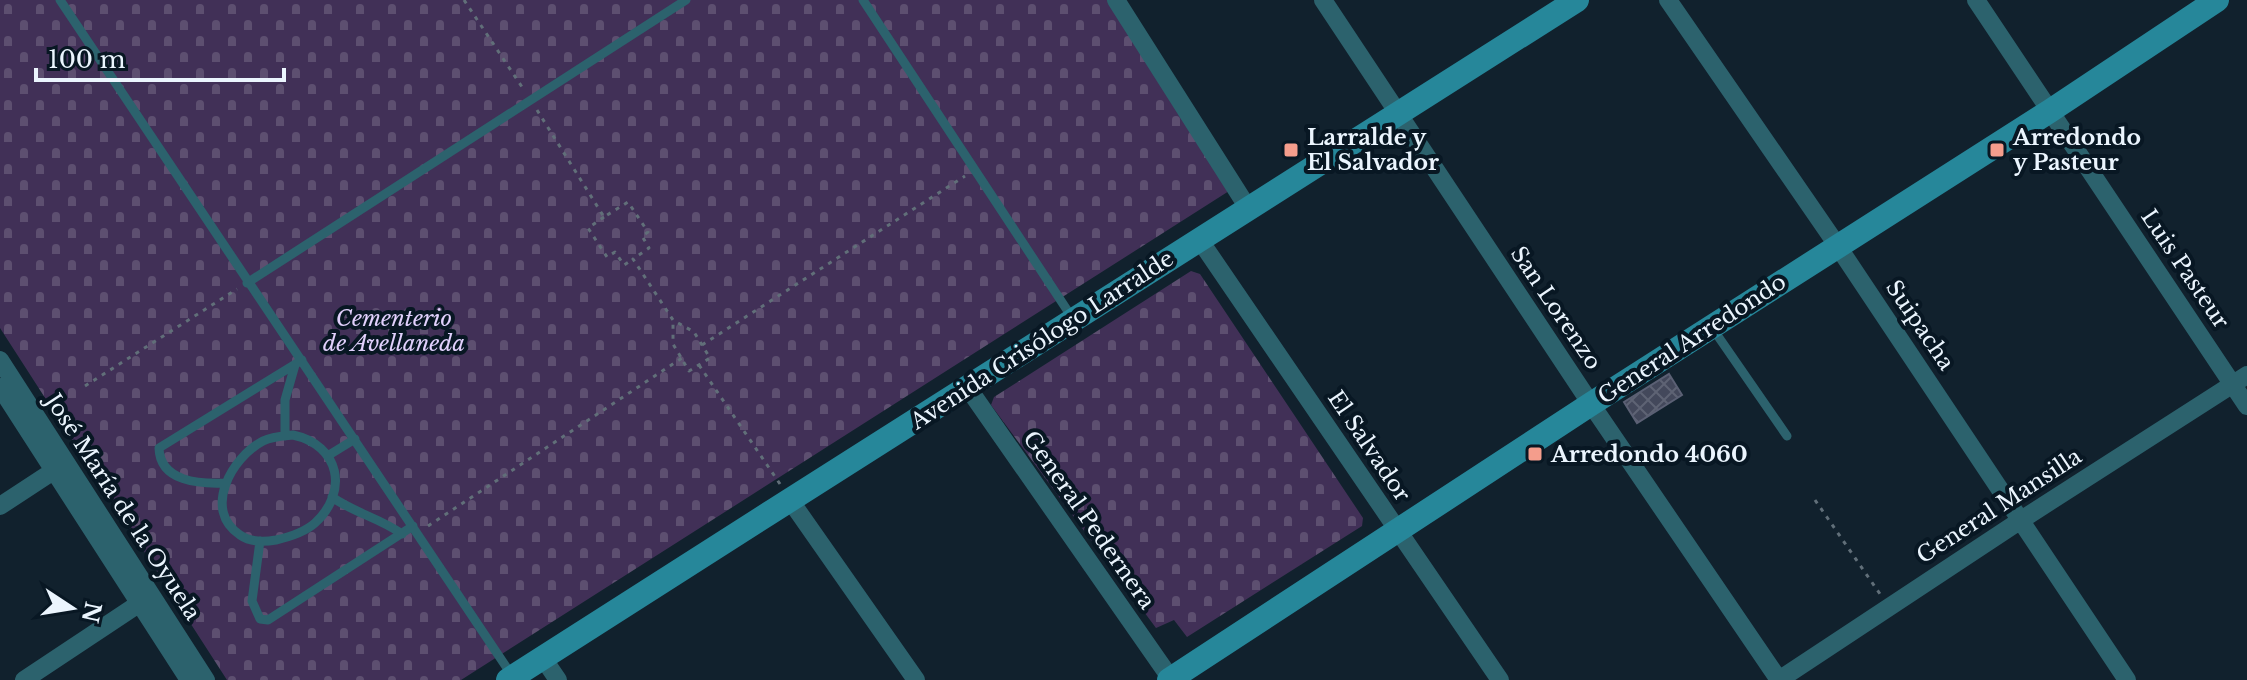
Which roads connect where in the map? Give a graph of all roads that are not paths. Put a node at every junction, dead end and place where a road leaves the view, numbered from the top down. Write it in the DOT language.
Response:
graph roads {
  1 [pos="60,0"];
  2 [pos="686,0"];
  3 [pos="863,0"];
  4 [pos="1116,0"];
  5 [pos="1323,0"];
  6 [pos="1577,0"];
  7 [pos="1668,0"];
  8 [pos="1976,0"];
  9 [pos="2217,0"];
  10 [pos="2050,111"];
  11 [pos="1397,113"];
  12 [pos="1248,208"];
  13 [pos="1199,239"];
  14 [pos="1837,245"];
  15 [pos="247,283"];
  16 [pos="1066,309"];
  17 [pos="1711,327"];
  18 [pos="0,360"];
  19 [pos="298,362"];
  20 [pos="2240,380"];
  21 [pos="0,387"];
  22 [pos="968,388"];
  23 [pos="1591,404"];
  24 [pos="2247,406"];
  25 [pos="285,436"];
  26 [pos="1787,436"];
  27 [pos="355,439"];
  28 [pos="329,455"];
  29 [pos="60,466"];
  30 [pos="225,483"];
  31 [pos="332,497"];
  32 [pos="790,500"];
  33 [pos="0,506"];
  34 [pos="2021,520"];
  35 [pos="416,529"];
  36 [pos="1398,531"];
  37 [pos="402,534"];
  38 [pos="260,541"];
  39 [pos="145,599"];
  40 [pos="543,658"];
  41 [pos="510,678"];
  42 [pos="1178,678"];
  43 [pos="24,680"];
  44 [pos="189,680"];
  45 [pos="206,680"];
  46 [pos="558,680"];
  47 [pos="916,680"];
  48 [pos="1500,680"];
  49 [pos="1779,680"];
  50 [pos="2127,680"];
  1 -- 15 [label="lane"];
  2 -- 15 [label="lane"];
  3 -- 16 [label="lane"];
  4 -- 12 [label="street"];
  5 -- 11 [label="street, San Lorenzo"];
  6 -- 11 [label="street, Avenida Crisólogo Larralde"];
  7 -- 14 [label="street, Suipacha"];
  8 -- 10 [label="street, Luis Pasteur"];
  9 -- 10 [label="street, General Arredondo"];
  10 -- 14 [label="street, General Arredondo"];
  10 -- 20 [label="street, Luis Pasteur"];
  11 -- 12 [label="street, Avenida Crisólogo Larralde"];
  11 -- 23 [label="street, San Lorenzo"];
  12 -- 13 [label="street, Avenida Crisólogo Larralde"];
  13 -- 16 [label="street, Avenida Crisólogo Larralde"];
  13 -- 36 [label="street, El Salvador"];
  14 -- 17 [label="street, General Arredondo"];
  14 -- 34 [label="street, Suipacha"];
  15 -- 19 [label="lane"];
  16 -- 22 [label="street, Avenida Crisólogo Larralde"];
  17 -- 23 [label="street, General Arredondo"];
  17 -- 26 [label="lane"];
  18 -- 29 [label="street, José María de la Oyuela"];
  19 -- 25 [label="lane"];
  19 -- 27 [label="lane"];
  19 -- 30 [label="lane"];
  20 -- 24 [label="street, Luis Pasteur"];
  20 -- 34 [label="street, General Mansilla"];
  21 -- 29 [label="street, José María de la Oyuela"];
  22 -- 32 [label="street, Avenida Crisólogo Larralde"];
  22 -- 42 [label="street, General Pedernera"];
  23 -- 36 [label="street, General Arredondo"];
  23 -- 49 [label="street, San Lorenzo"];
  25 -- 28 [label="lane"];
  25 -- 30 [label="lane"];
  27 -- 28 [label="lane"];
  27 -- 35 [label="lane"];
  28 -- 31 [label="lane"];
  29 -- 33 [label="street"];
  29 -- 39 [label="street, José María de la Oyuela"];
  30 -- 38 [label="lane"];
  31 -- 37 [label="lane"];
  31 -- 38 [label="lane"];
  32 -- 40 [label="street, Avenida Crisólogo Larralde"];
  32 -- 47 [label="street"];
  34 -- 49 [label="street, General Mansilla"];
  34 -- 50 [label="street, Suipacha"];
  35 -- 37 [label="lane"];
  35 -- 41 [label="lane"];
  36 -- 42 [label="street, General Arredondo"];
  36 -- 48 [label="street, El Salvador"];
  37 -- 38 [label="lane"];
  39 -- 43 [label="street"];
  39 -- 44 [label="street, José María de la Oyuela"];
  39 -- 45 [label="street, José María de la Oyuela"];
  40 -- 41 [label="street, Avenida Crisólogo Larralde"];
  40 -- 46 [label="street"];
}
